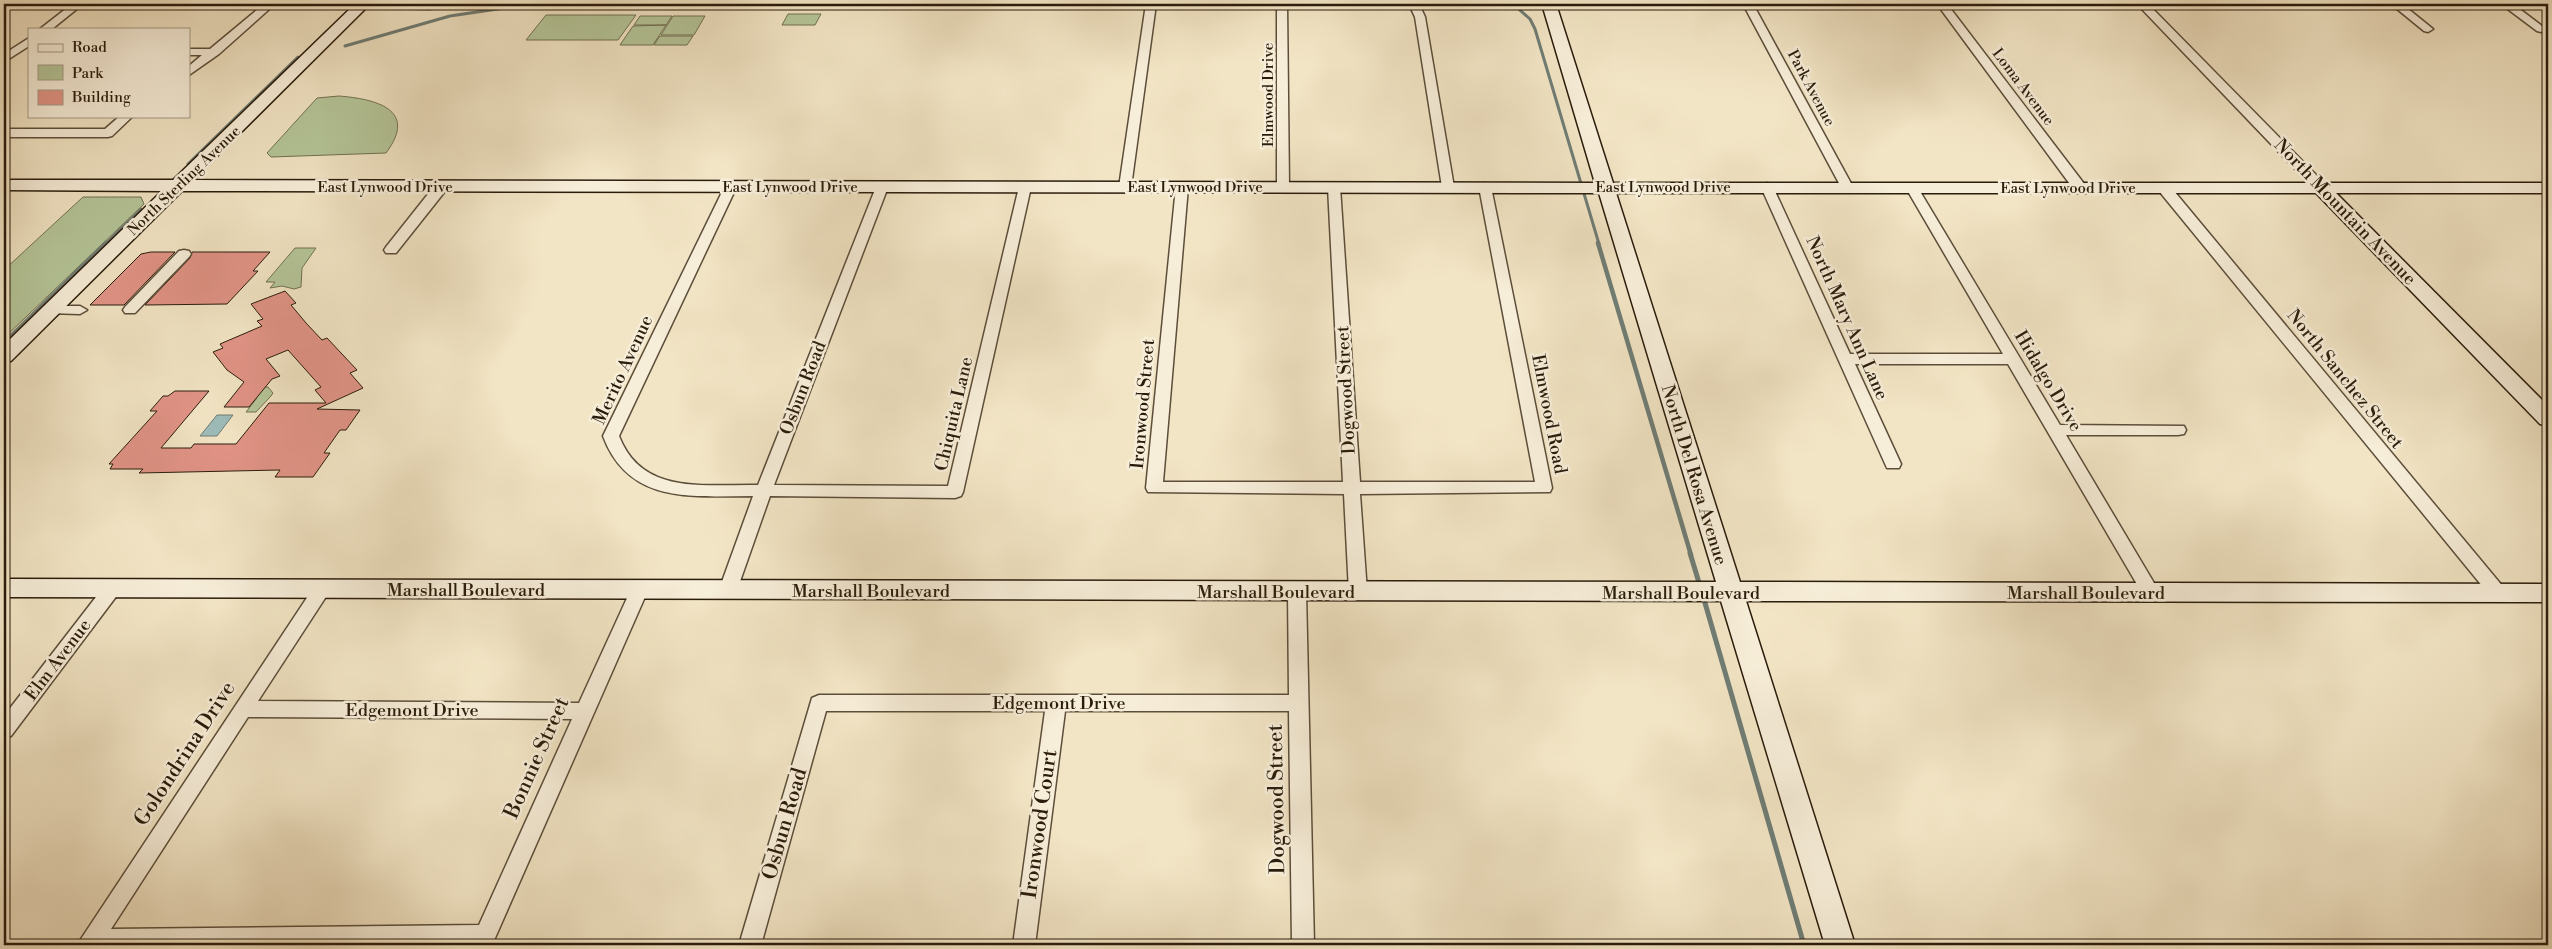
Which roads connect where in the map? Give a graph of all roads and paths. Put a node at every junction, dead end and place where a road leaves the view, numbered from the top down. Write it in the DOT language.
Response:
graph roads {
  1 [pos="78,4"];
  2 [pos="270,4"];
  3 [pos="363,4"];
  4 [pos="1151,4"];
  5 [pos="1282,4"];
  6 [pos="1414,4"];
  7 [pos="1550,4"];
  8 [pos="1748,4"];
  9 [pos="1942,4"];
  10 [pos="2142,4"];
  11 [pos="2396,4"];
  12 [pos="2506,4"];
  13 [pos="46,28"];
  14 [pos="2428,30"];
  15 [pos="2541,30"];
  16 [pos="28,42"];
  17 [pos="190,52"];
  18 [pos="215,52"];
  19 [pos="4,59"];
  20 [pos="190,71"];
  21 [pos="125,118"];
  22 [pos="4,133"];
  23 [pos="108,133"];
  24 [pos="4,184"];
  25 [pos="180,186"];
  26 [pos="442,187"];
  27 [pos="882,187"];
  28 [pos="1025,187"];
  29 [pos="1125,187"];
  30 [pos="1182,187"];
  31 [pos="1283,187"];
  32 [pos="1334,187"];
  33 [pos="1448,187"];
  34 [pos="1485,187"];
  35 [pos="1590,187"];
  36 [pos="1767,187"];
  37 [pos="1848,187"];
  38 [pos="730,188"];
  39 [pos="1912,188"];
  40 [pos="2080,188"];
  41 [pos="2164,188"];
  42 [pos="2321,188"];
  43 [pos="2548,188"];
  44 [pos="391,250"];
  45 [pos="184,254"];
  46 [pos="51,310"];
  47 [pos="80,310"];
  48 [pos="130,310"];
  49 [pos="4,356"];
  50 [pos="1845,359"];
  51 [pos="2013,359"];
  52 [pos="2548,419"];
  53 [pos="2055,430"];
  54 [pos="2178,430"];
  55 [pos="1893,464"];
  56 [pos="1351,487"];
  57 [pos="763,492"];
  58 [pos="4,588"];
  59 [pos="112,589"];
  60 [pos="322,589"];
  61 [pos="639,590"];
  62 [pos="728,590"];
  63 [pos="1297,592"];
  64 [pos="1358,592"];
  65 [pos="1711,593"];
  66 [pos="2152,593"];
  67 [pos="2498,594"];
  68 [pos="2548,594"];
  69 [pos="1299,702"];
  70 [pos="819,703"];
  71 [pos="1056,703"];
  72 [pos="242,709"];
  73 [pos="583,711"];
  74 [pos="4,730"];
  75 [pos="483,940"];
  76 [pos="90,942"];
  77 [pos="750,945"];
  78 [pos="1024,945"];
  79 [pos="1303,945"];
  80 [pos="1840,945"];
  1 -- 13 [label="street"];
  2 -- 18 [label="street"];
  3 -- 25 [label="street, North Sterling Avenue"];
  4 -- 29 [label="street"];
  5 -- 31 [label="street, Elmwood Drive"];
  6 -- 33 [label="street"];
  7 -- 35 [label="street, North Del Rosa Avenue"];
  8 -- 37 [label="street, Park Avenue"];
  9 -- 40 [label="street, Loma Avenue"];
  10 -- 42 [label="street, North Mountain Avenue"];
  11 -- 14 [label="street"];
  12 -- 15 [label="street"];
  16 -- 19 [label="street"];
  17 -- 18 [label="street"];
  18 -- 20 [label="street"];
  21 -- 23 [label="street"];
  22 -- 23 [label="street"];
  24 -- 25 [label="street, East Lynwood Drive"];
  25 -- 26 [label="street, East Lynwood Drive"];
  25 -- 46 [label="street, North Sterling Avenue"];
  26 -- 38 [label="street, East Lynwood Drive"];
  26 -- 44 [label="street"];
  27 -- 28 [label="street, East Lynwood Drive"];
  27 -- 38 [label="street, East Lynwood Drive"];
  27 -- 57 [label="street, Osbun Road"];
  28 -- 29 [label="street, East Lynwood Drive"];
  28 -- 57 [label="street, Chiquita Lane"];
  29 -- 30 [label="street, East Lynwood Drive"];
  30 -- 31 [label="street, East Lynwood Drive"];
  30 -- 56 [label="street, Ironwood Street"];
  31 -- 32 [label="street, East Lynwood Drive"];
  32 -- 33 [label="street, East Lynwood Drive"];
  32 -- 56 [label="street, Dogwood Street"];
  33 -- 34 [label="street, East Lynwood Drive"];
  34 -- 35 [label="street, East Lynwood Drive"];
  34 -- 56 [label="street, Elmwood Road"];
  35 -- 36 [label="street, East Lynwood Drive"];
  35 -- 65 [label="street, North Del Rosa Avenue"];
  36 -- 37 [label="street, East Lynwood Drive"];
  36 -- 50 [label="street, North Mary Ann Lane"];
  37 -- 39 [label="street, East Lynwood Drive"];
  38 -- 57 [label="street, Merito Avenue"];
  39 -- 40 [label="street, East Lynwood Drive"];
  39 -- 51 [label="street, Hidalgo Drive"];
  40 -- 41 [label="street, East Lynwood Drive"];
  41 -- 42 [label="street, East Lynwood Drive"];
  41 -- 67 [label="street, North Sanchez Street"];
  42 -- 43 [label="street, East Lynwood Drive"];
  42 -- 52 [label="street, North Mountain Avenue"];
  45 -- 48 [label="street"];
  46 -- 47 [label="street"];
  46 -- 49 [label="street, North Sterling Avenue"];
  50 -- 51 [label="street"];
  50 -- 55 [label="street, North Mary Ann Lane"];
  51 -- 53 [label="street, Hidalgo Drive"];
  53 -- 54 [label="street"];
  53 -- 66 [label="street, Hidalgo Drive"];
  56 -- 64 [label="street, Dogwood Street"];
  57 -- 62 [label="street, Osbun Road"];
  58 -- 59 [label="street, Marshall Boulevard"];
  59 -- 60 [label="street, Marshall Boulevard"];
  59 -- 74 [label="street, Elm Avenue"];
  60 -- 61 [label="street, Marshall Boulevard"];
  60 -- 72 [label="street, Golondrina Drive"];
  61 -- 62 [label="street, Marshall Boulevard"];
  61 -- 73 [label="street, Bonnie Street"];
  62 -- 63 [label="street, Marshall Boulevard"];
  63 -- 64 [label="street, Marshall Boulevard"];
  63 -- 69 [label="street, Dogwood Street"];
  64 -- 65 [label="street, Marshall Boulevard"];
  65 -- 66 [label="street, Marshall Boulevard"];
  65 -- 80 [label="street, North Del Rosa Avenue"];
  66 -- 67 [label="street, Marshall Boulevard"];
  67 -- 68 [label="street, Marshall Boulevard"];
  69 -- 71 [label="street, Edgemont Drive"];
  69 -- 79 [label="street, Dogwood Street"];
  70 -- 71 [label="street, Edgemont Drive"];
  70 -- 77 [label="street, Osbun Road"];
  71 -- 78 [label="street, Ironwood Court"];
  72 -- 73 [label="street, Edgemont Drive"];
  72 -- 76 [label="street, Golondrina Drive"];
  73 -- 75 [label="street, Bonnie Street"];
  75 -- 76 [label="street"];
}
